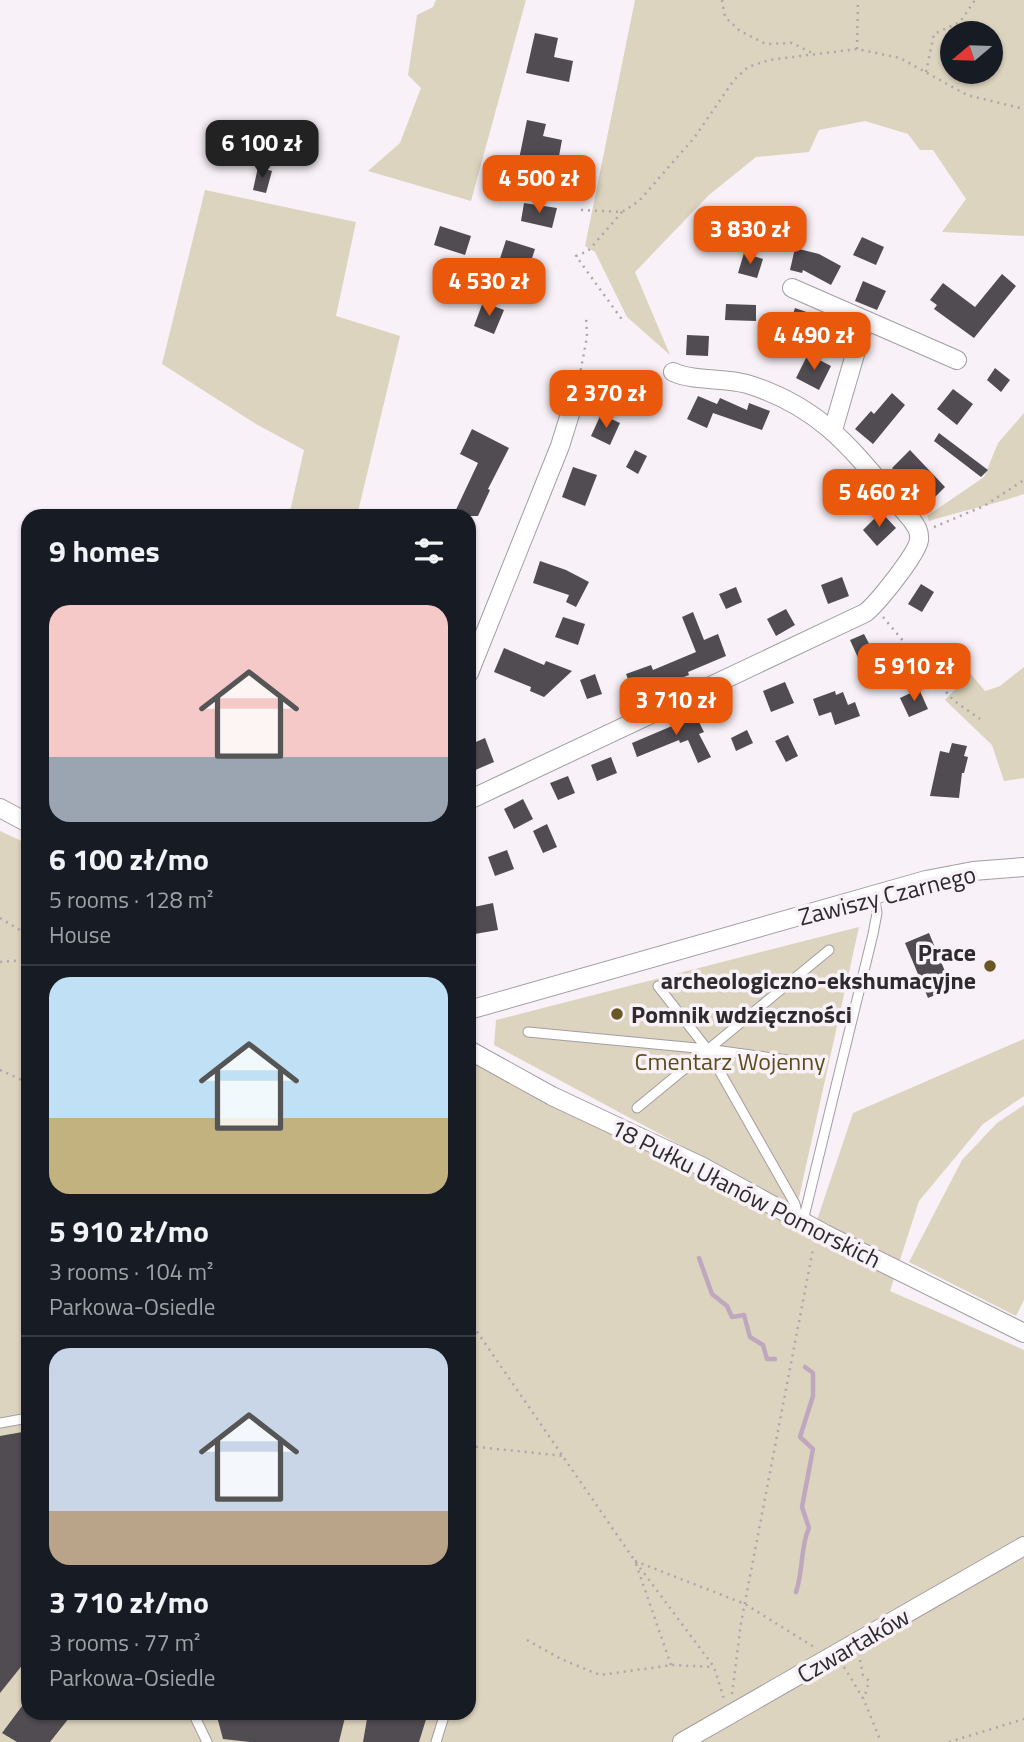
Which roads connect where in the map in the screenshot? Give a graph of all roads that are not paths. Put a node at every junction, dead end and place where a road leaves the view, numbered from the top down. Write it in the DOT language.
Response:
graph roads {
  1 [pos="792,288"];
  2 [pos="865,320"];
  3 [pos="957,360"];
  4 [pos="673,372"];
  5 [pos="575,398"];
  6 [pos="833,430"];
  7 [pos="476,656"];
  8 [pos="476,797"];
  9 [pos="0,808"];
  10 [pos="21,819"];
  11 [pos="1024,867"];
  12 [pos="874,895"];
  13 [pos="830,950"];
  14 [pos="658,986"];
  15 [pos="476,1008"];
  16 [pos="528,1032"];
  17 [pos="706,1049"];
  18 [pos="476,1054"];
  19 [pos="817,1064"];
  20 [pos="637,1108"];
  21 [pos="801,1220"];
  22 [pos="1023,1329"];
  23 [pos="21,1419"];
  24 [pos="0,1423"];
  25 [pos="1024,1546"];
  26 [pos="197,1720"];
  27 [pos="443,1720"];
  28 [pos="208,1742"];
  29 [pos="436,1742"];
  30 [pos="682,1742"];
  1 -- 2 [label="street"];
  2 -- 3 [label="street"];
  2 -- 6 [label="street"];
  4 -- 6 [label="street"];
  5 -- 7 [label="street"];
  6 -- 8 [label="street"];
  9 -- 10 [label="street"];
  11 -- 12 [label="street, Zawiszy Czarnego"];
  12 -- 15 [label="street, Zawiszy Czarnego"];
  12 -- 21 [label="lane"];
  13 -- 17 [label="lane"];
  14 -- 17 [label="lane"];
  16 -- 17 [label="lane"];
  17 -- 19 [label="lane"];
  17 -- 20 [label="lane"];
  17 -- 21 [label="lane"];
  18 -- 21 [label="street, 18 Pułku Ułanów Pomorskich"];
  21 -- 22 [label="street, 18 Pułku Ułanów Pomorskich"];
  23 -- 24 [label="lane"];
  25 -- 30 [label="street, Czwartaków"];
  26 -- 28 [label="lane"];
  27 -- 29 [label="lane"];
}
